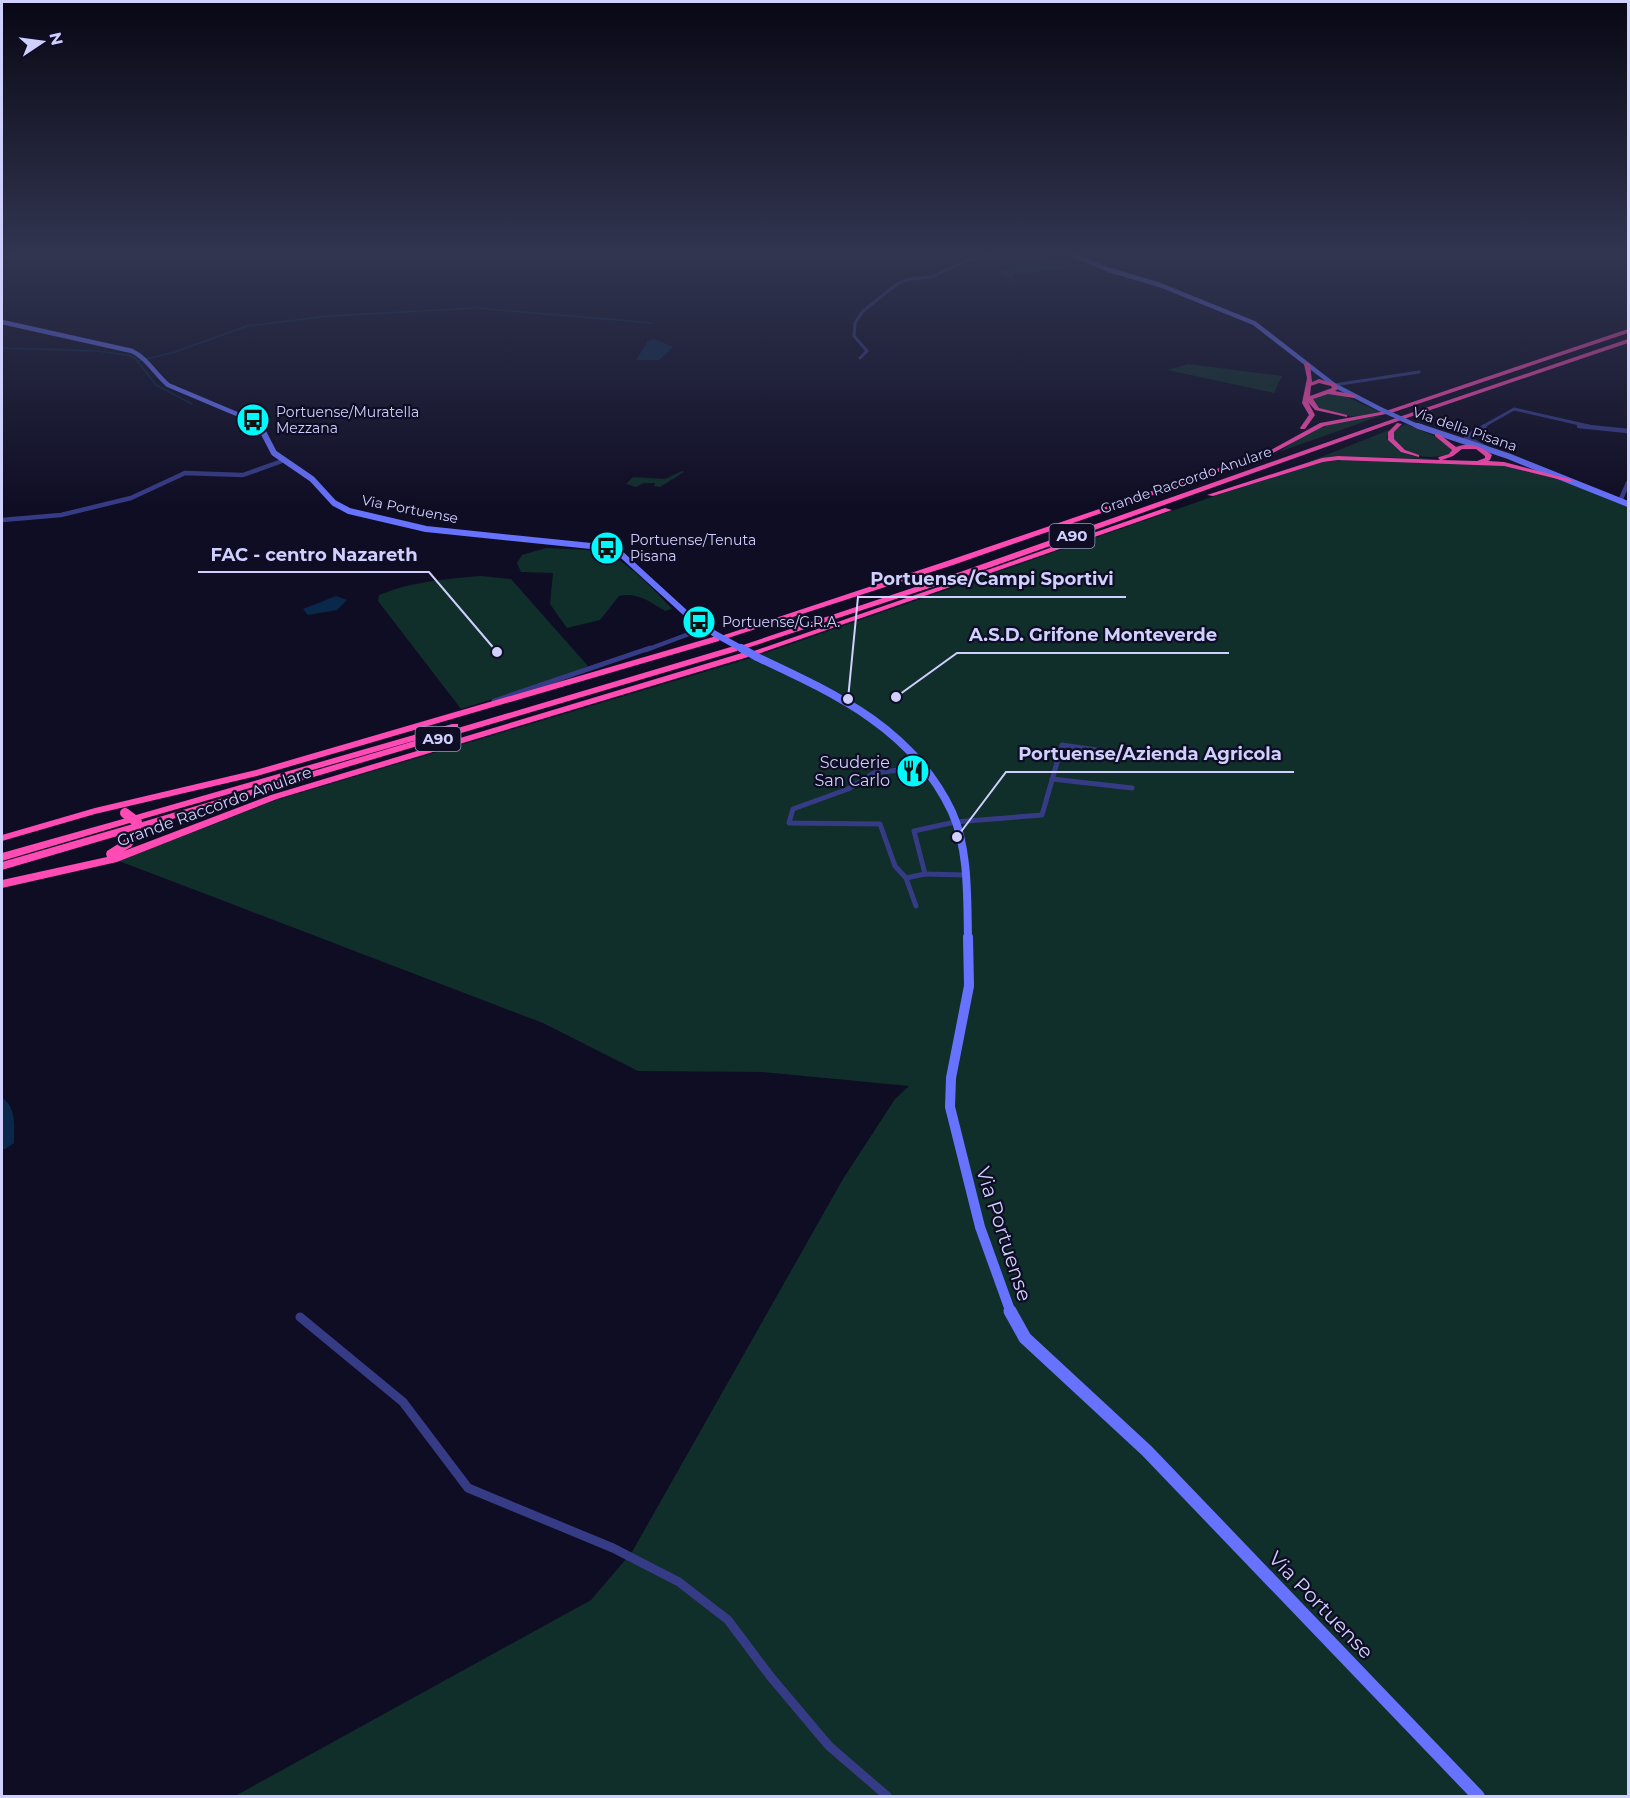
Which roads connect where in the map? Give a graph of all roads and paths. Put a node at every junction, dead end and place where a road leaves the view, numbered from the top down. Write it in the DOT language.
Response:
graph roads {
  1 [pos="84,339"];
  2 [pos="857,339"];
  3 [pos="1276,339"];
  4 [pos="1607,339"];
  5 [pos="1621,339"];
  6 [pos="1629,341"];
  7 [pos="1629,346"];
  8 [pos="860,358"];
  9 [pos="1307,364"];
  10 [pos="1419,372"];
  11 [pos="1309,385"];
  12 [pos="1334,385"];
  13 [pos="1328,392"];
  14 [pos="1354,396"];
  15 [pos="1364,417"];
  16 [pos="1395,417"];
  17 [pos="1629,431"];
  18 [pos="1437,435"];
  19 [pos="1477,447"];
  20 [pos="1280,448"];
  21 [pos="1455,449"];
  22 [pos="1490,451"];
  23 [pos="282,460"];
  24 [pos="1480,462"];
  25 [pos="1570,480"];
  26 [pos="1629,483"];
  27 [pos="1211,495"];
  28 [pos="1620,501"];
  29 [pos="1629,504"];
  30 [pos="2,520"];
  31 [pos="705,628"];
  32 [pos="735,645"];
  33 [pos="494,701"];
  34 [pos="1096,750"];
  35 [pos="924,767"];
  36 [pos="1052,779"];
  37 [pos="1132,788"];
  38 [pos="51,823"];
  39 [pos="134,823"];
  40 [pos="956,823"];
  41 [pos="2,838"];
  42 [pos="2,857"];
  43 [pos="2,866"];
  44 [pos="54,873"];
  45 [pos="925,874"];
  46 [pos="966,875"];
  47 [pos="906,878"];
  48 [pos="2,884"];
  49 [pos="916,906"];
  50 [pos="300,1317"];
  51 [pos="887,1797"];
  52 [pos="1478,1797"];
  1 -- 23 [label="main road, Via Portuense"];
  2 -- 8 [label="street"];
  3 -- 9 [label="main road, Via della Pisana"];
  4 -- 16 [label="highway, Grande Raccordo Anulare"];
  5 -- 16 [label="highway, Grande Raccordo Anulare / A90"];
  6 -- 16 [label="highway, Grande Raccordo Anulare / A90"];
  7 -- 16 [label="highway, Grande Raccordo Anulare"];
  9 -- 11 [label="highway"];
  9 -- 12 [label="main road, Via della Pisana"];
  10 -- 12 [label="street"];
  11 -- 12 [label="highway"];
  11 -- 20 [label="highway"];
  12 -- 13 [label="highway"];
  12 -- 14 [label="main road, Via della Pisana"];
  13 -- 14 [label="highway"];
  13 -- 15 [label="highway"];
  14 -- 16 [label="main road, Via della Pisana"];
  15 -- 16 [label="highway, Grande Raccordo Anulare"];
  15 -- 20 [label="highway"];
  16 -- 18 [label="main road, Via della Pisana, bridge"];
  16 -- 21 [label="highway"];
  16 -- 27 [label="highway"];
  16 -- 32 [label="highway, Grande Raccordo Anulare / A90"];
  17 -- 22 [label="street"];
  18 -- 19 [label="main road, Via della Pisana"];
  18 -- 21 [label="highway"];
  19 -- 21 [label="highway"];
  19 -- 22 [label="main road, Via della Pisana"];
  19 -- 24 [label="highway"];
  20 -- 32 [label="highway, Grande Raccordo Anulare"];
  22 -- 25 [label="main road, Via della Pisana"];
  23 -- 30 [label="street"];
  23 -- 31 [label="main road, Via Portuense"];
  24 -- 25 [label="highway"];
  24 -- 27 [label="highway"];
  25 -- 28 [label="main road, Via della Pisana"];
  26 -- 28 [label="street"];
  27 -- 32 [label="highway, Grande Raccordo Anulare"];
  28 -- 29 [label="main road, Via della Pisana"];
  31 -- 32 [label="main road, Via Portuense"];
  31 -- 33 [label="street"];
  32 -- 35 [label="main road, Via Portuense"];
  32 -- 38 [label="highway, Grande Raccordo Anulare"];
  32 -- 39 [label="highway, Grande Raccordo Anulare / A90"];
  32 -- 44 [label="highway, Grande Raccordo Anulare"];
  34 -- 36 [label="street"];
  35 -- 40 [label="main road, Via Portuense"];
  35 -- 47 [label="street"];
  36 -- 37 [label="street"];
  36 -- 40 [label="street"];
  38 -- 39 [label="highway"];
  38 -- 41 [label="highway, Grande Raccordo Anulare"];
  39 -- 42 [label="highway, Grande Raccordo Anulare / A90"];
  39 -- 43 [label="highway, Grande Raccordo Anulare / A90"];
  39 -- 44 [label="highway"];
  40 -- 45 [label="street"];
  40 -- 46 [label="main road, Via Portuense"];
  44 -- 48 [label="highway, Grande Raccordo Anulare"];
  45 -- 46 [label="street"];
  45 -- 47 [label="street"];
  46 -- 52 [label="main road, Via Portuense"];
  47 -- 49 [label="street"];
  50 -- 51 [label="street"];
}
